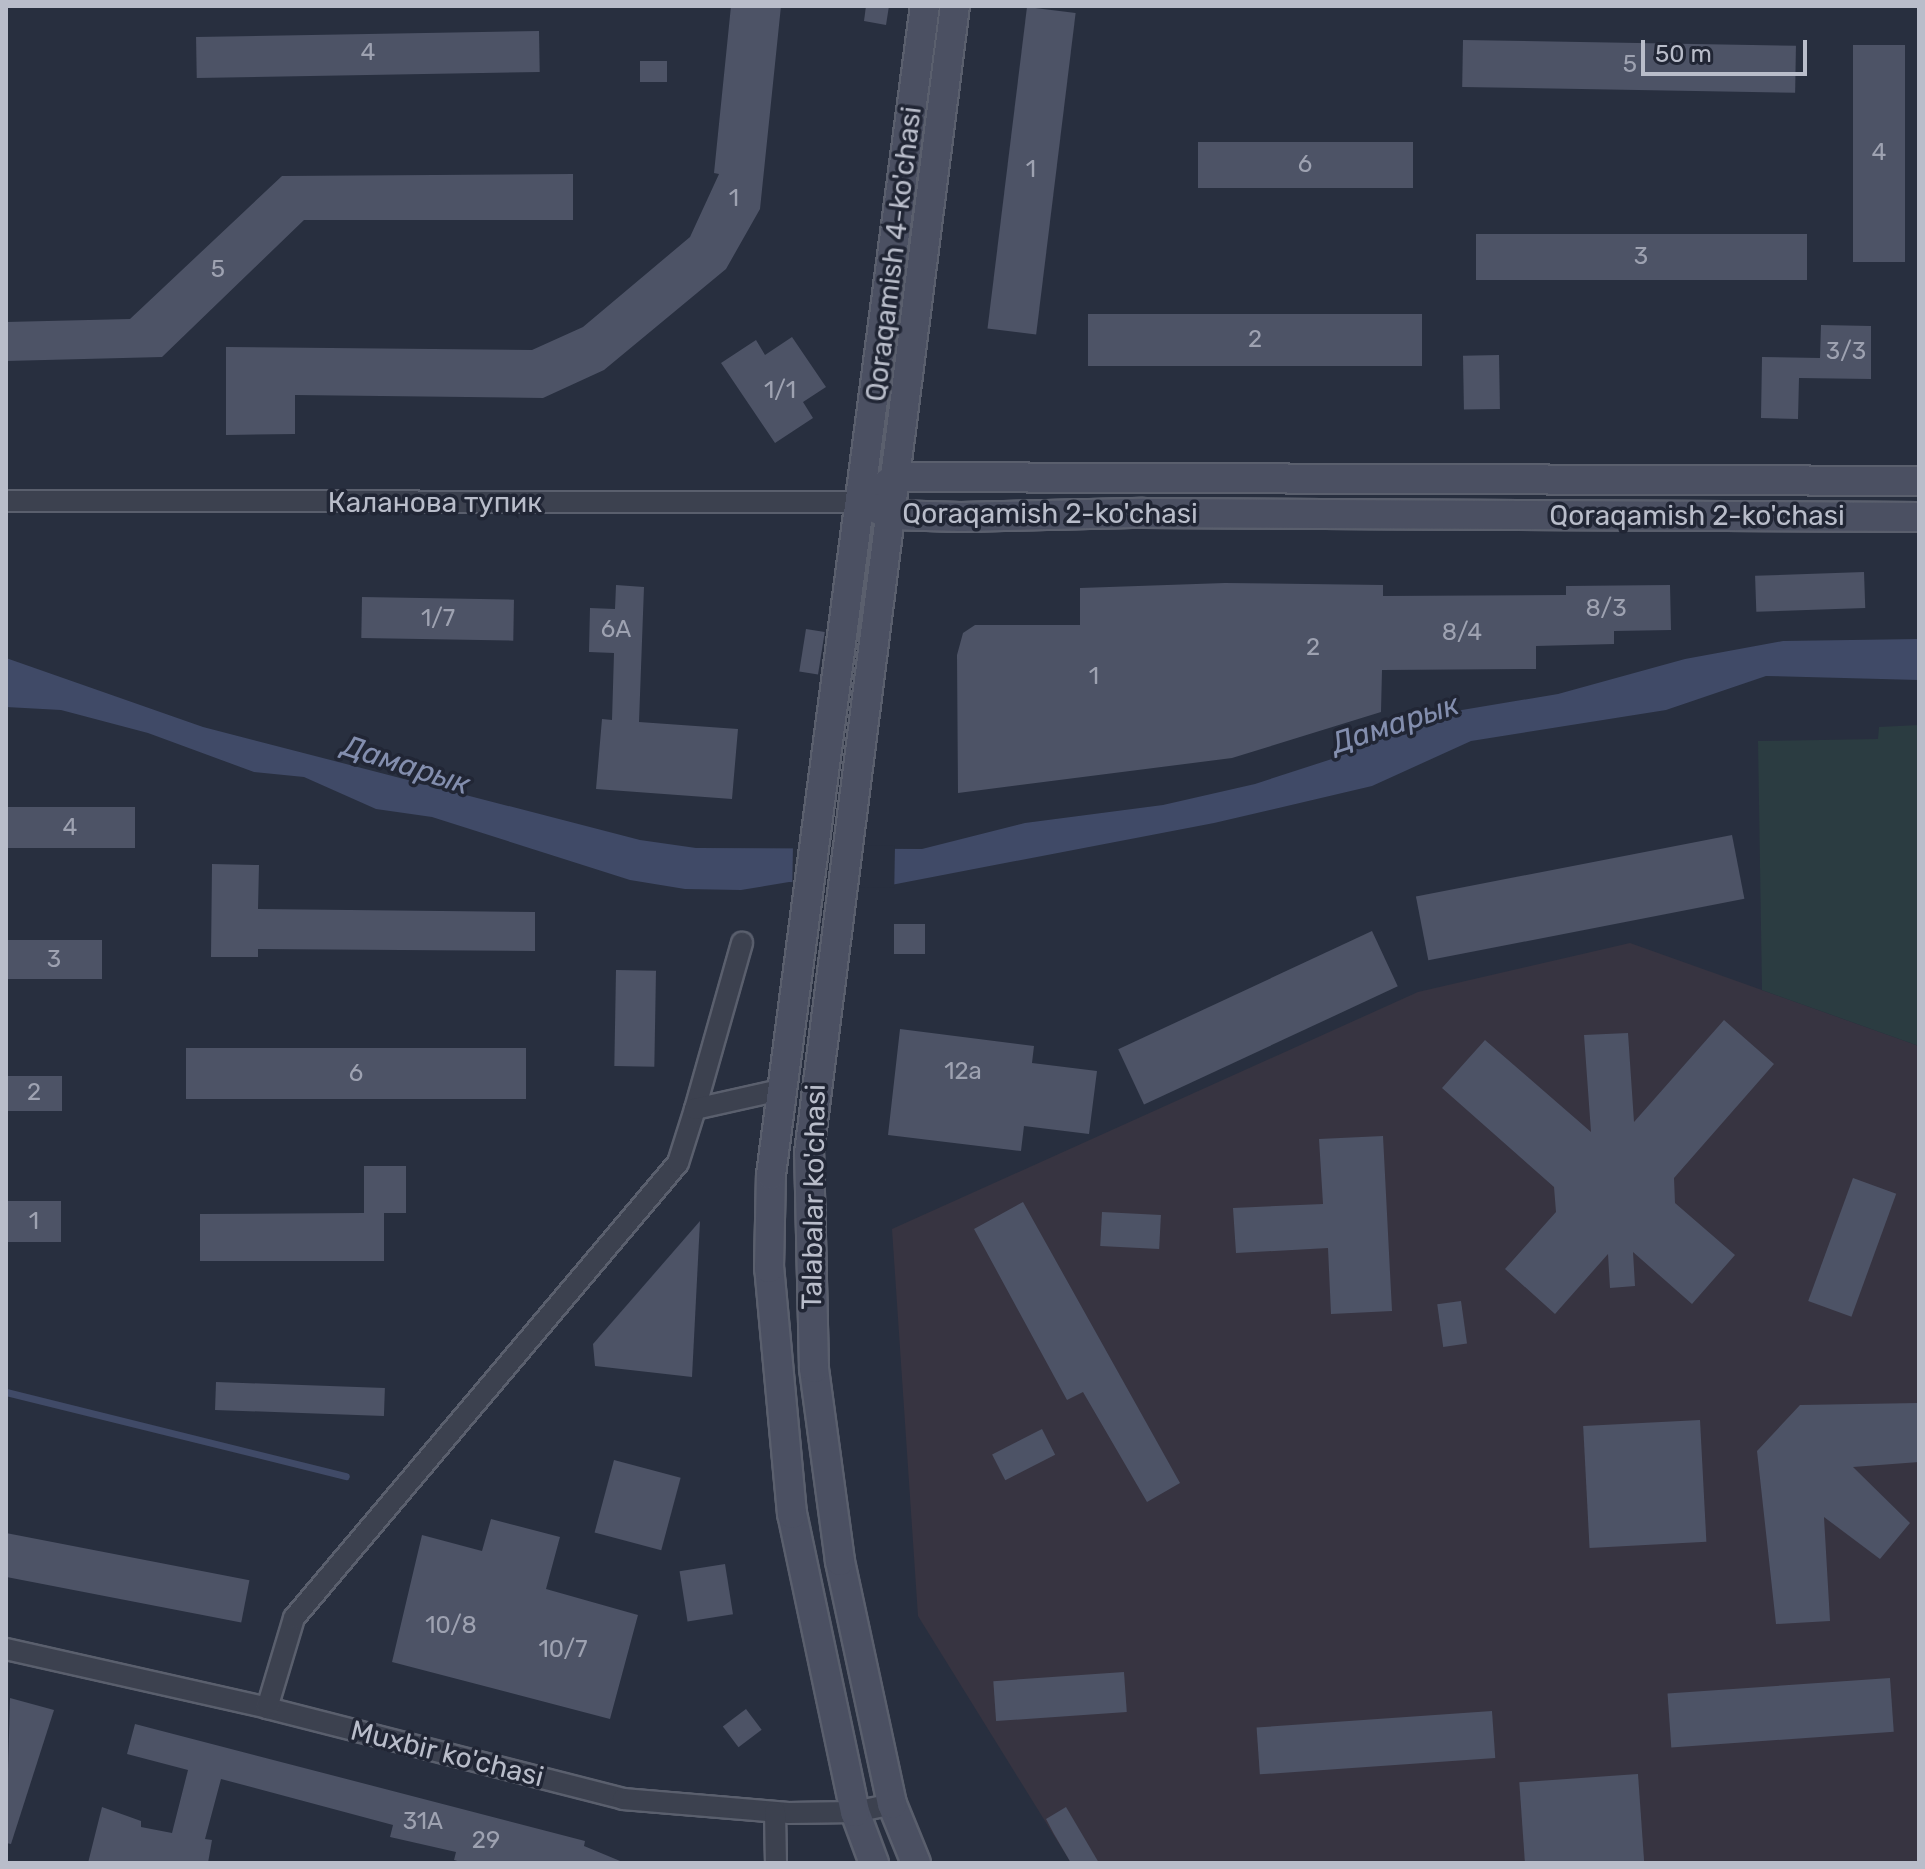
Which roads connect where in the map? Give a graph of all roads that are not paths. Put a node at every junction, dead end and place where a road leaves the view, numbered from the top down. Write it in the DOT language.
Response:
graph roads {
  1 [pos="925,6"];
  2 [pos="955,6"];
  3 [pos="896,477"];
  4 [pos="1919,481"];
  5 [pos="6,501"];
  6 [pos="863,502"];
  7 [pos="891,515"];
  8 [pos="1919,517"];
  9 [pos="742,943"];
  10 [pos="802,953"];
  11 [pos="831,957"];
  12 [pos="780,1090"];
  13 [pos="695,1109"];
  14 [pos="6,1649"];
  15 [pos="267,1708"];
  16 [pos="892,1804"];
  17 [pos="775,1812"];
  18 [pos="855,1812"];
  19 [pos="776,1863"];
  20 [pos="874,1863"];
  21 [pos="916,1863"];
  1 -- 6 [label="main road, Qoraqamish 4-ko'chasi"];
  2 -- 3 [label="main road, Qoraqamish 4-ko'chasi"];
  3 -- 4 [label="main road, Qoraqamish 2-ko'chasi"];
  3 -- 6 [label="main road, Qoraqamish 2-ko'chasi"];
  3 -- 7 [label="main road, Talabalar ko'chasi"];
  5 -- 6 [label="street, Каланова тупик"];
  6 -- 7 [label="main road, Qoraqamish 2-ko'chasi"];
  6 -- 10 [label="main road, Talabalar ko'chasi"];
  7 -- 8 [label="main road, Qoraqamish 2-ko'chasi"];
  7 -- 11 [label="main road, Talabalar ko'chasi"];
  9 -- 13 [label="street"];
  10 -- 11 [label="main road"];
  10 -- 12 [label="main road, Talabalar ko'chasi"];
  11 -- 16 [label="main road, Talabalar ko'chasi"];
  12 -- 13 [label="street"];
  12 -- 18 [label="main road, Talabalar ko'chasi"];
  13 -- 15 [label="street"];
  14 -- 15 [label="street, Muxbir ko'chasi"];
  15 -- 17 [label="street, Muxbir ko'chasi"];
  16 -- 18 [label="street, Muxbir ko'chasi"];
  16 -- 21 [label="main road, Talabalar ko'chasi"];
  17 -- 18 [label="street, Muxbir ko'chasi"];
  17 -- 19 [label="street"];
  18 -- 20 [label="main road, Talabalar ko'chasi"];
}
